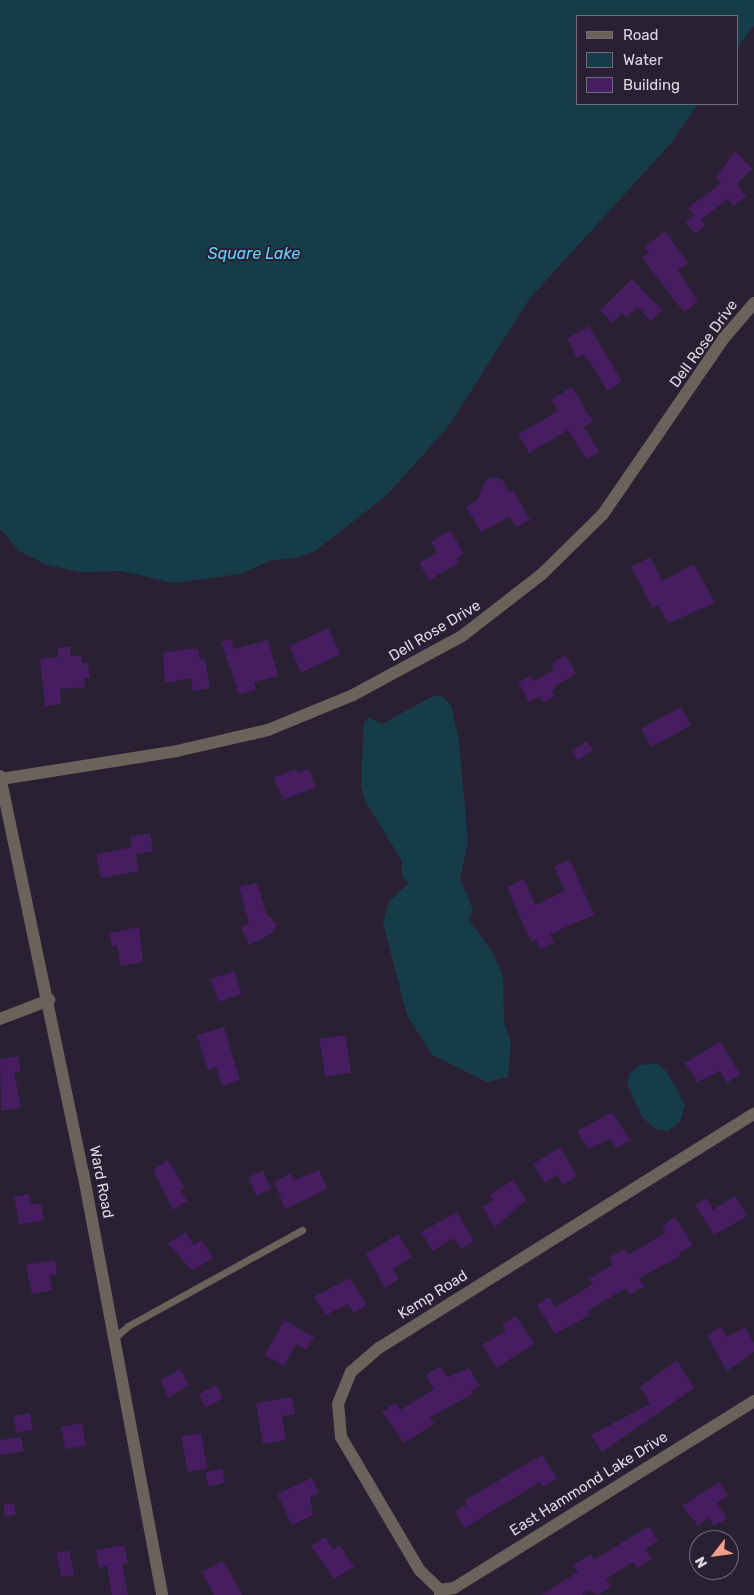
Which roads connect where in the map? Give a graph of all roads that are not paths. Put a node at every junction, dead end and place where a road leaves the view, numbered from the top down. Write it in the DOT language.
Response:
graph roads {
  1 [pos="754,303"];
  2 [pos="0,778"];
  3 [pos="49,1000"];
  4 [pos="0,1019"];
  5 [pos="754,1114"];
  6 [pos="302,1230"];
  7 [pos="113,1339"];
  8 [pos="754,1401"];
  9 [pos="440,1593"];
  10 [pos="162,1595"];
  1 -- 2 [label="street, Dell Rose Drive"];
  2 -- 3 [label="street, Ward Road"];
  3 -- 4 [label="street"];
  3 -- 7 [label="street, Ward Road"];
  5 -- 9 [label="street, Kemp Road"];
  6 -- 7 [label="lane"];
  7 -- 10 [label="street, Ward Road"];
  8 -- 9 [label="street, East Hammond Lake Drive"];
}
